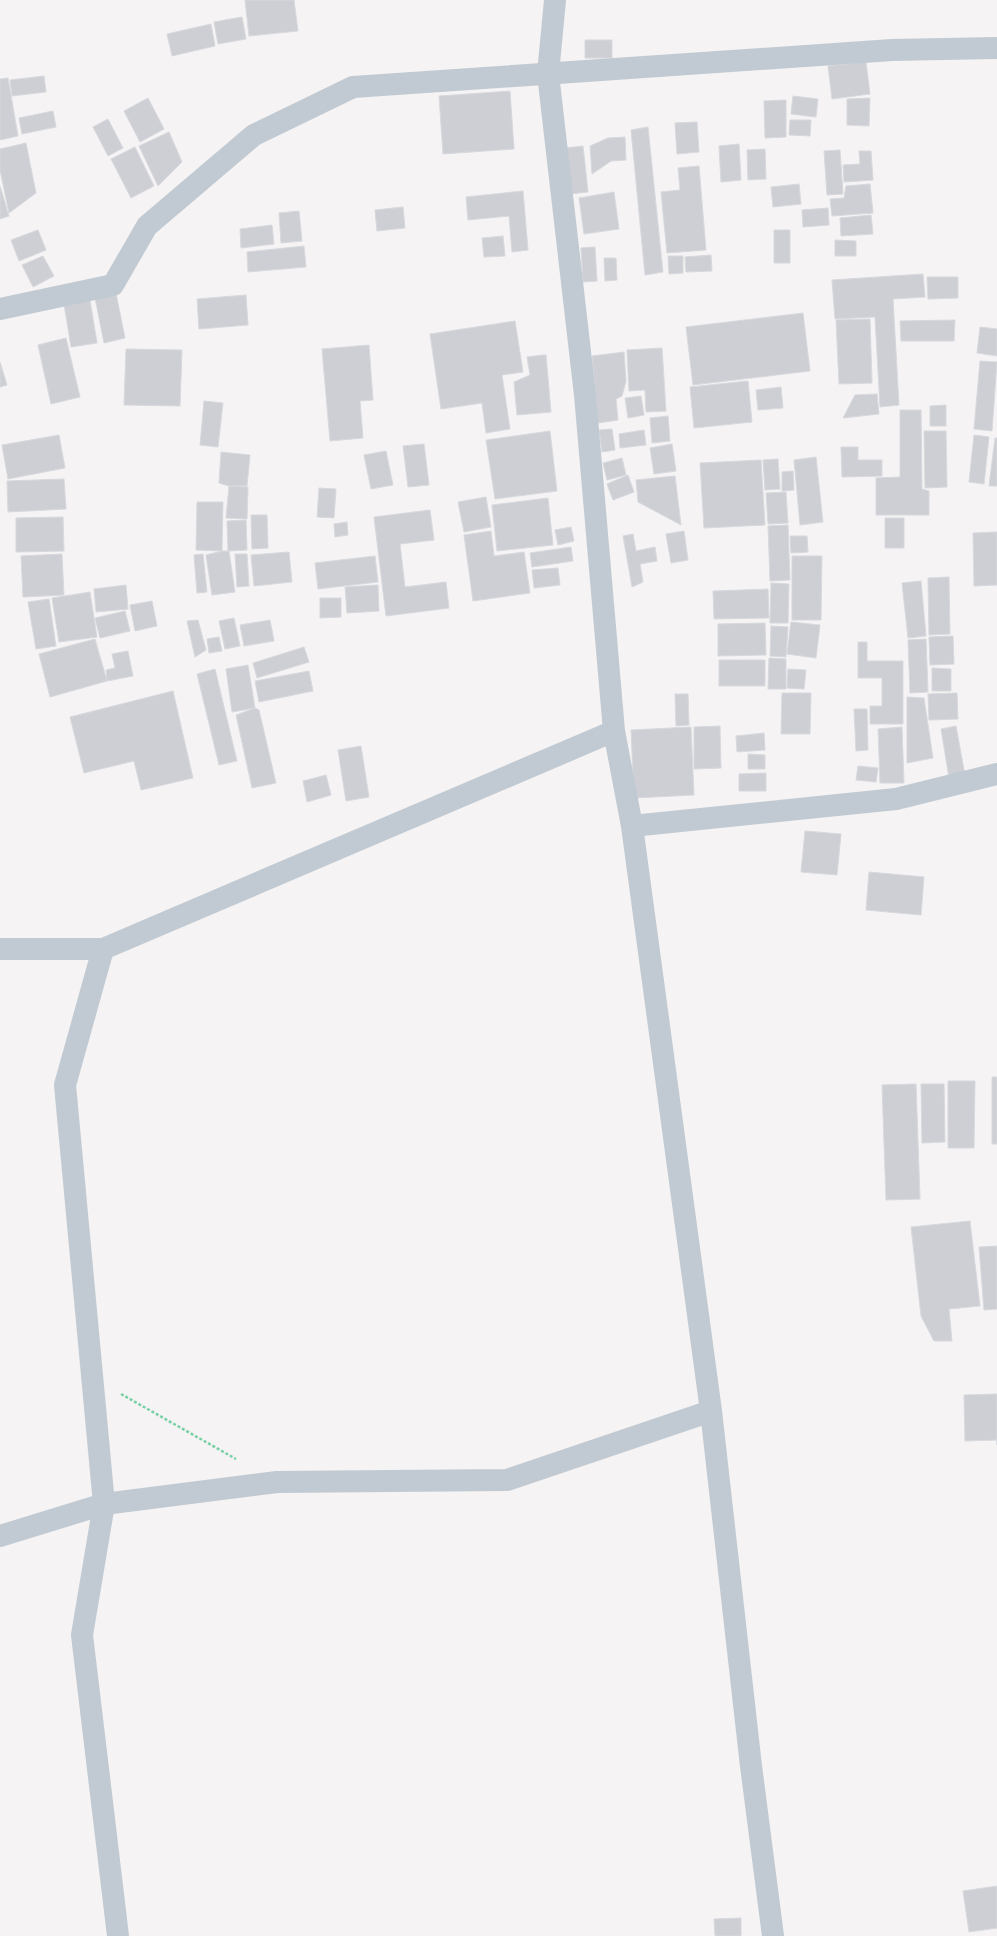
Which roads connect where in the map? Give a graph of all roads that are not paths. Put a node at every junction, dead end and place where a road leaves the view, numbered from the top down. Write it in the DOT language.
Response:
graph roads {
  1 [pos="555,0"];
  2 [pos="997,48"];
  3 [pos="548,74"];
  4 [pos="0,309"];
  5 [pos="614,731"];
  6 [pos="997,774"];
  7 [pos="632,826"];
  8 [pos="0,949"];
  9 [pos="102,949"];
  10 [pos="710,1411"];
  11 [pos="104,1504"];
  12 [pos="0,1536"];
  13 [pos="118,1936"];
  14 [pos="773,1936"];
  1 -- 3 [label="street"];
  2 -- 3 [label="street"];
  3 -- 4 [label="street"];
  3 -- 5 [label="street"];
  5 -- 7 [label="street"];
  5 -- 9 [label="street"];
  6 -- 7 [label="street"];
  7 -- 10 [label="street"];
  8 -- 9 [label="street"];
  9 -- 11 [label="street"];
  10 -- 11 [label="street"];
  10 -- 14 [label="street"];
  11 -- 12 [label="street"];
  11 -- 13 [label="street"];
}
